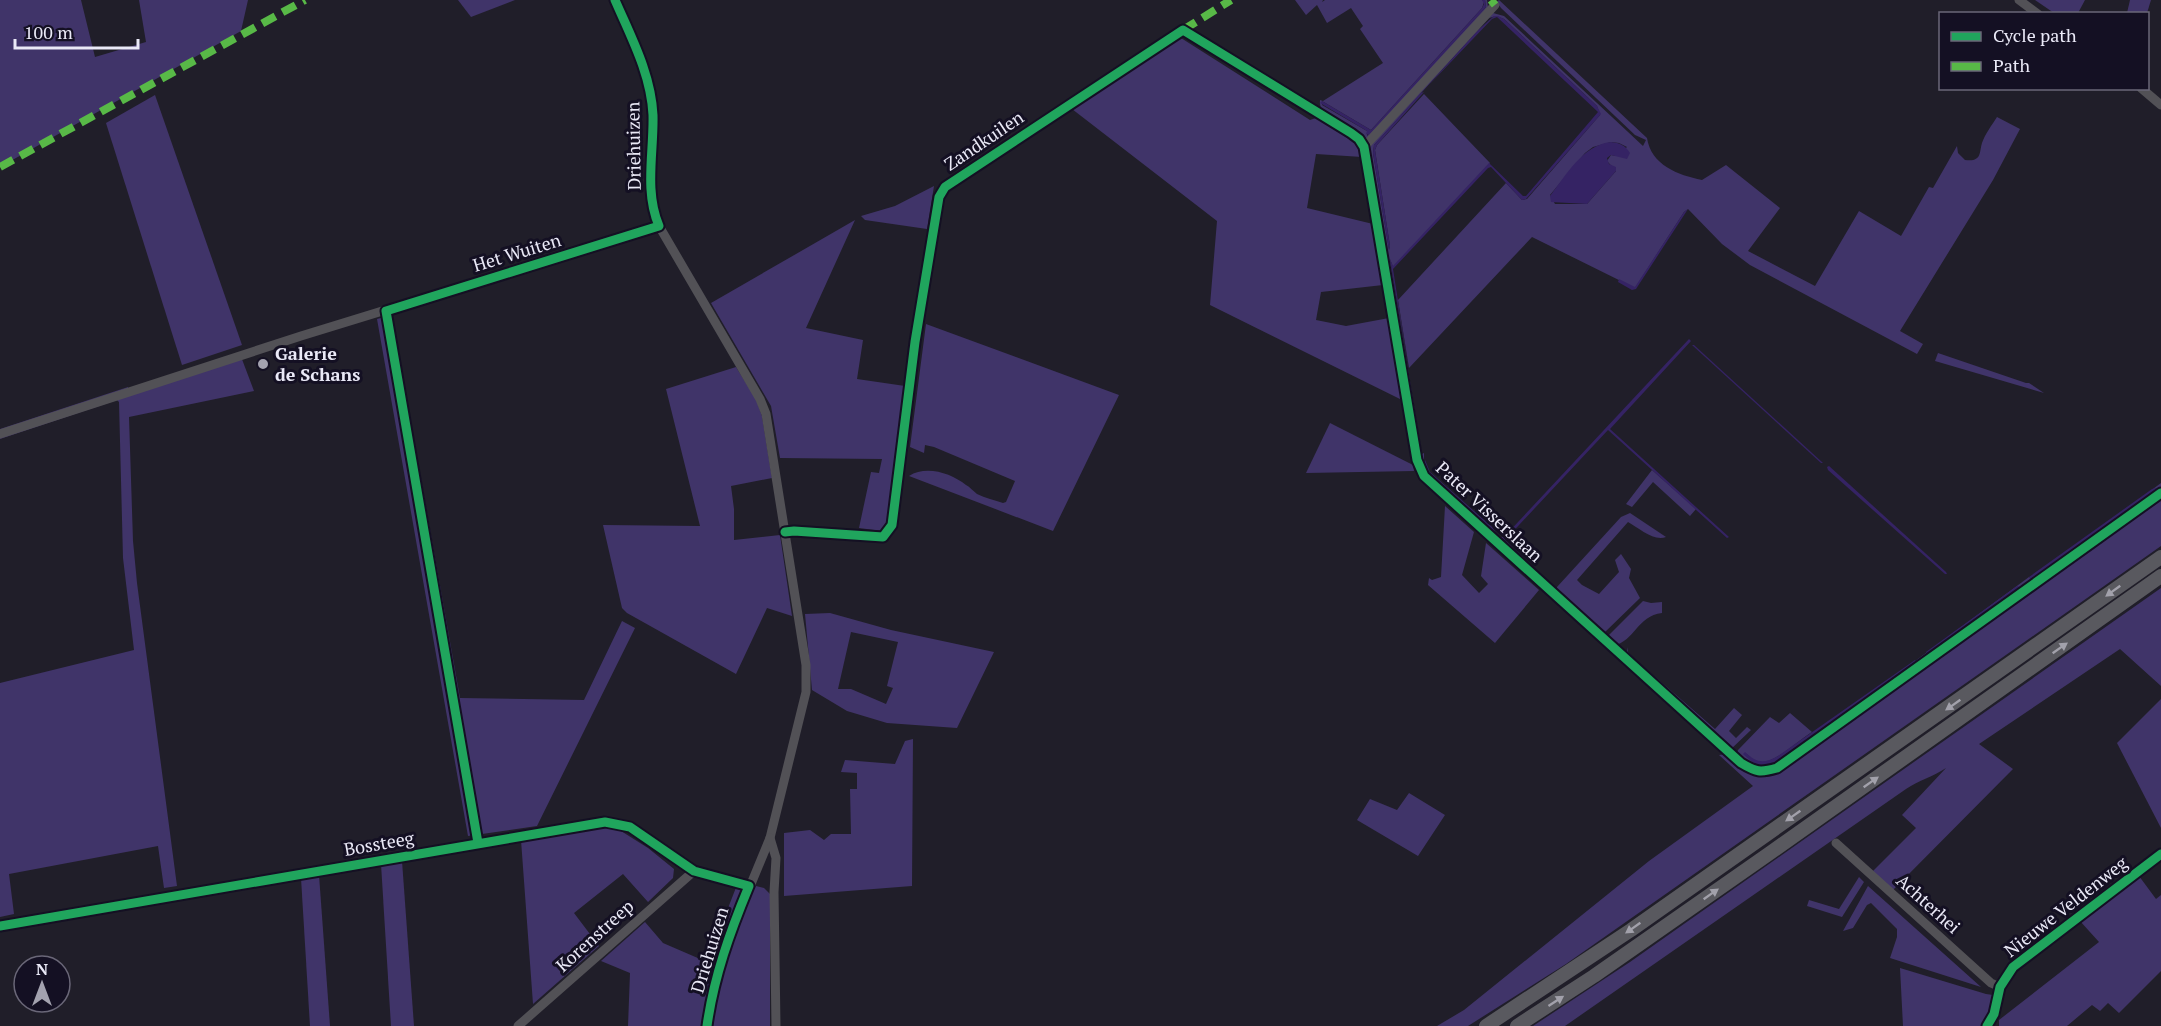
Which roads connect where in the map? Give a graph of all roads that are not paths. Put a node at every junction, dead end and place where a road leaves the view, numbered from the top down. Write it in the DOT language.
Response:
graph roads {
  1 [pos="615,0"];
  2 [pos="2019,0"];
  3 [pos="1495,5"];
  4 [pos="2035,12"];
  5 [pos="2144,90"];
  6 [pos="2161,105"];
  7 [pos="1364,147"];
  8 [pos="658,226"];
  9 [pos="0,434"];
  10 [pos="2161,493"];
  11 [pos="785,532"];
  12 [pos="2161,557"];
  13 [pos="2161,576"];
  14 [pos="770,838"];
  15 [pos="1836,843"];
  16 [pos="2161,854"];
  17 [pos="694,871"];
  18 [pos="749,886"];
  19 [pos="0,926"];
  20 [pos="2000,987"];
  21 [pos="518,1026"];
  22 [pos="707,1026"];
  23 [pos="776,1026"];
  24 [pos="1486,1026"];
  25 [pos="1516,1026"];
  26 [pos="1988,1026"];
  1 -- 8 [label="street, Driehuizen"];
  2 -- 4 [label="street"];
  3 -- 7 [label="street"];
  5 -- 6 [label="street"];
  7 -- 10 [label="street, Pater Visserslaan"];
  7 -- 11 [label="street, Zandkuilen"];
  8 -- 9 [label="street, Het Wuiten"];
  8 -- 11 [label="street, Driehuizen"];
  11 -- 14 [label="street, Driehuizen"];
  12 -- 24 [label="highway, one-way"];
  25 -- 13 [label="highway, one-way"];
  14 -- 18 [label="street, Driehuizen"];
  14 -- 23 [label="street, Driehuizen"];
  15 -- 20 [label="street, Achterhei"];
  16 -- 20 [label="street, Nieuwe Veldenweg"];
  17 -- 18 [label="street, Bossteeg"];
  17 -- 19 [label="street, Bossteeg"];
  17 -- 21 [label="street, Korenstreep"];
  18 -- 22 [label="street, Driehuizen"];
  20 -- 26 [label="street, Nieuwe Veldenweg"];
}
